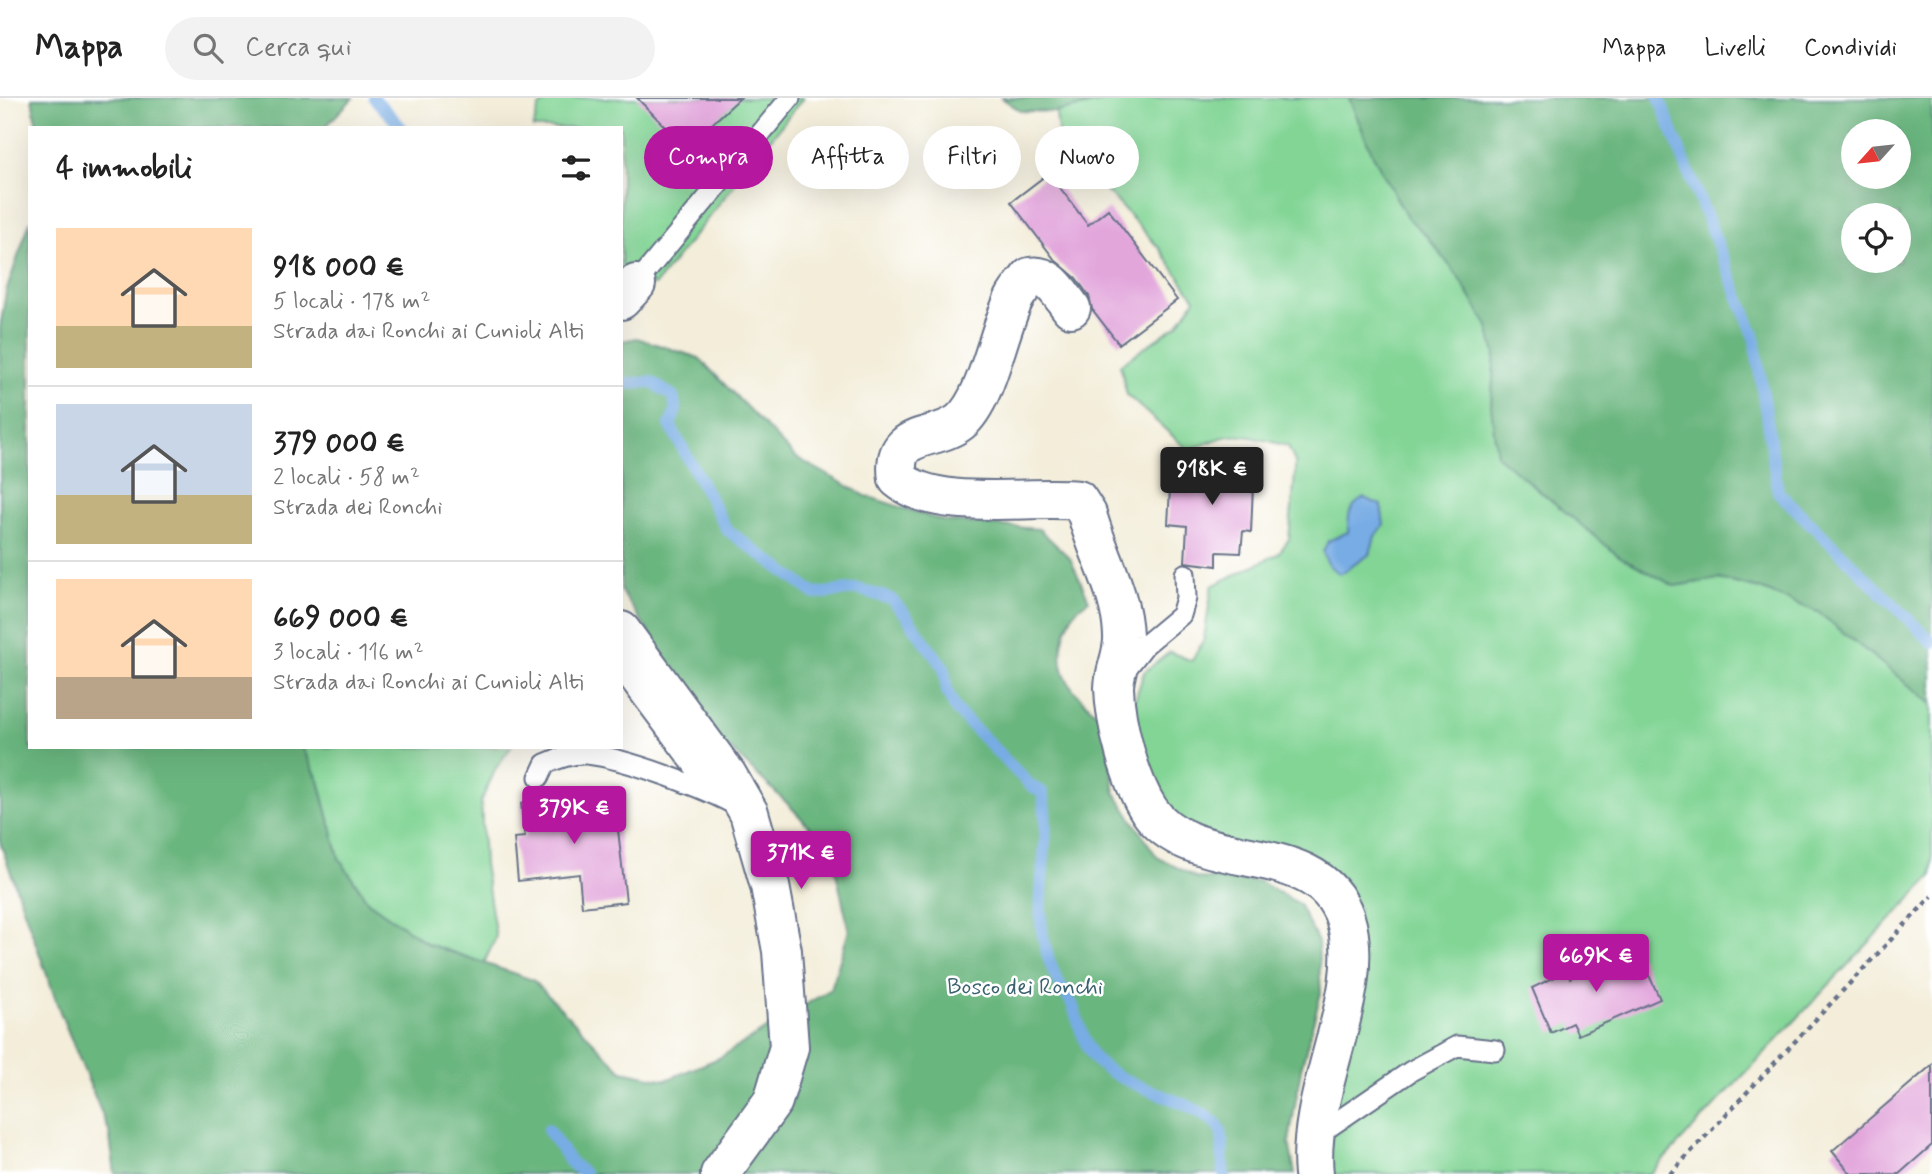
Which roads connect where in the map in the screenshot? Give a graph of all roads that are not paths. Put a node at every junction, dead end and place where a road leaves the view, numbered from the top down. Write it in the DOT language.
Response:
graph roads {
  1 [pos="790,98"];
  2 [pos="629,292"];
  3 [pos="1071,308"];
  4 [pos="1185,574"];
  5 [pos="623,634"];
  6 [pos="623,672"];
  7 [pos="1114,687"];
  8 [pos="539,778"];
  9 [pos="714,793"];
  10 [pos="749,813"];
  11 [pos="1495,1050"];
  12 [pos="1313,1157"];
  13 [pos="720,1174"];
  1 -- 2 [label="lane"];
  3 -- 7 [label="street"];
  4 -- 7 [label="lane"];
  5 -- 10 [label="street"];
  6 -- 9 [label="lane"];
  7 -- 12 [label="street"];
  8 -- 9 [label="lane"];
  9 -- 10 [label="lane"];
  10 -- 13 [label="street"];
  11 -- 12 [label="lane"];
}
